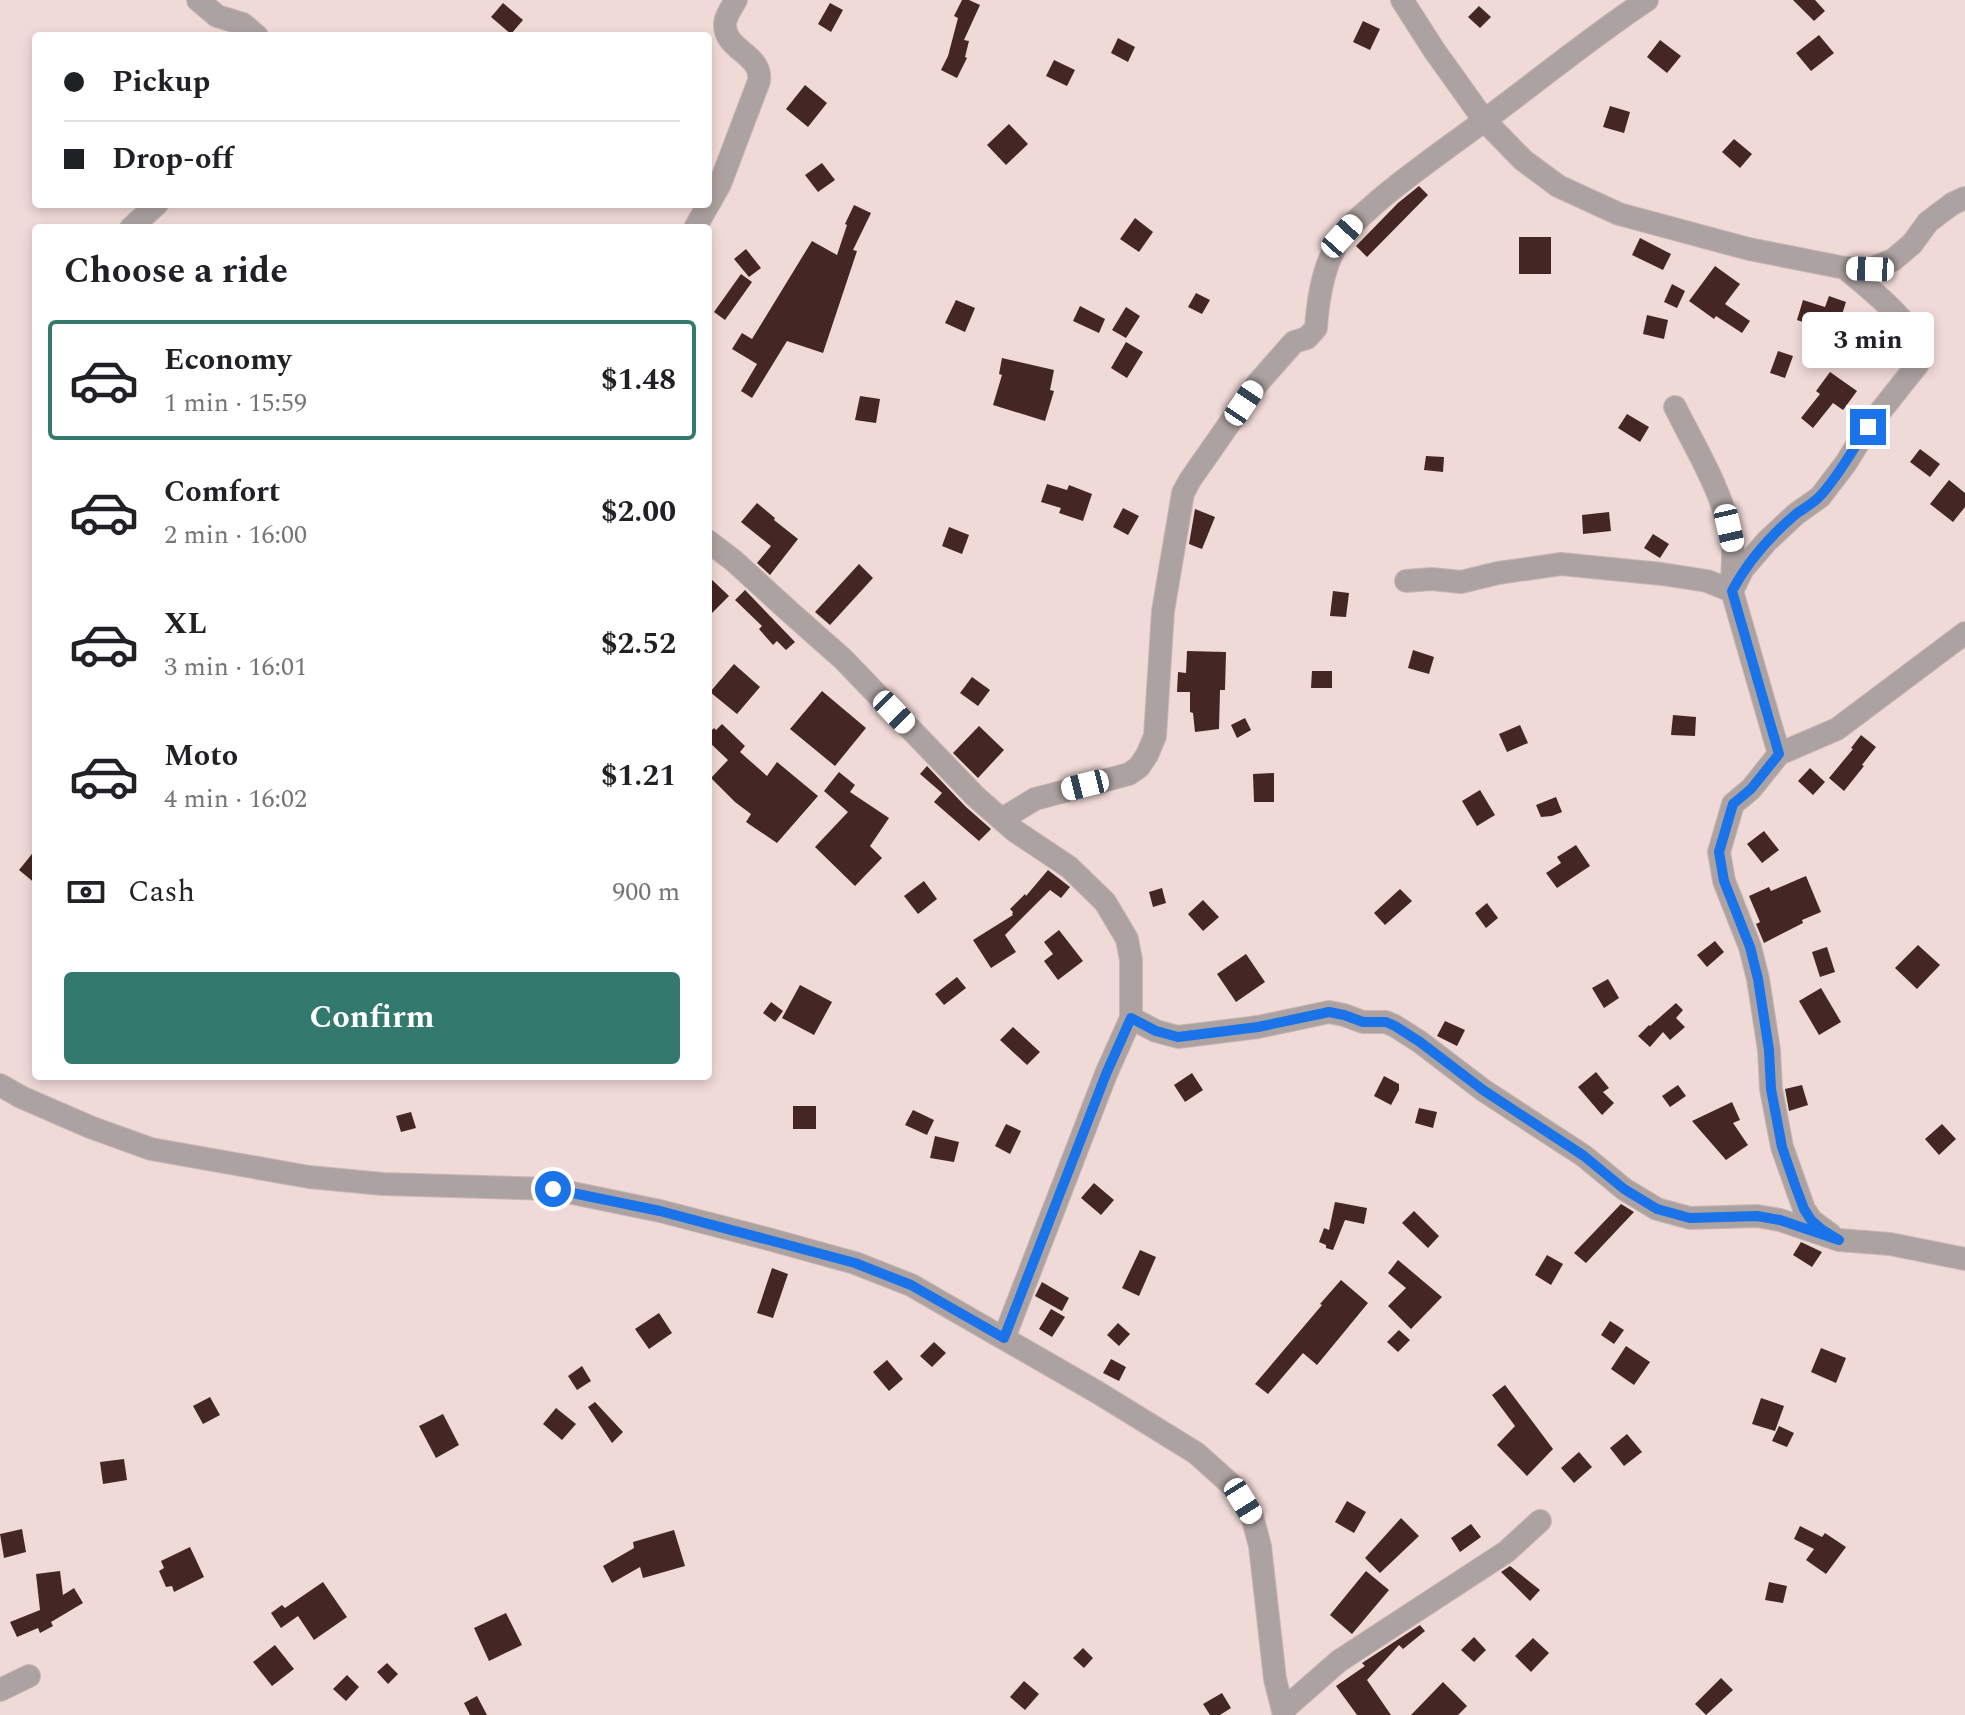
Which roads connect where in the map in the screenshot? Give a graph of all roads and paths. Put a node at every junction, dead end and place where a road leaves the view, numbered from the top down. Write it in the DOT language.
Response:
graph roads {
  1 [pos="198,0"];
  2 [pos="736,0"];
  3 [pos="1402,0"];
  4 [pos="1647,0"];
  5 [pos="252,32"];
  6 [pos="1484,120"];
  7 [pos="712,198"];
  8 [pos="1965,198"];
  9 [pos="153,208"];
  10 [pos="135,224"];
  11 [pos="1845,268"];
  12 [pos="1675,407"];
  13 [pos="712,544"];
  14 [pos="1406,581"];
  15 [pos="1732,591"];
  16 [pos="1965,633"];
  17 [pos="1779,754"];
  18 [pos="1002,819"];
  19 [pos="1131,1018"];
  20 [pos="0,1085"];
  21 [pos="1839,1240"];
  22 [pos="1965,1259"];
  23 [pos="1004,1338"];
  24 [pos="1540,1521"];
  25 [pos="29,1676"];
  26 [pos="0,1690"];
  27 [pos="1283,1712"];
  1 -- 5 [label="street"];
  2 -- 7 [label="street"];
  3 -- 6 [label="street"];
  4 -- 6 [label="street"];
  6 -- 11 [label="street"];
  6 -- 18 [label="street"];
  8 -- 11 [label="street"];
  9 -- 10 [label="street"];
  11 -- 15 [label="street"];
  12 -- 15 [label="street"];
  13 -- 18 [label="street"];
  14 -- 15 [label="street"];
  15 -- 17 [label="street"];
  16 -- 17 [label="street"];
  17 -- 21 [label="street"];
  18 -- 19 [label="street"];
  19 -- 21 [label="street"];
  19 -- 23 [label="street"];
  20 -- 23 [label="street"];
  21 -- 22 [label="street"];
  23 -- 27 [label="street"];
  24 -- 27 [label="street"];
  25 -- 26 [label="street"];
}
